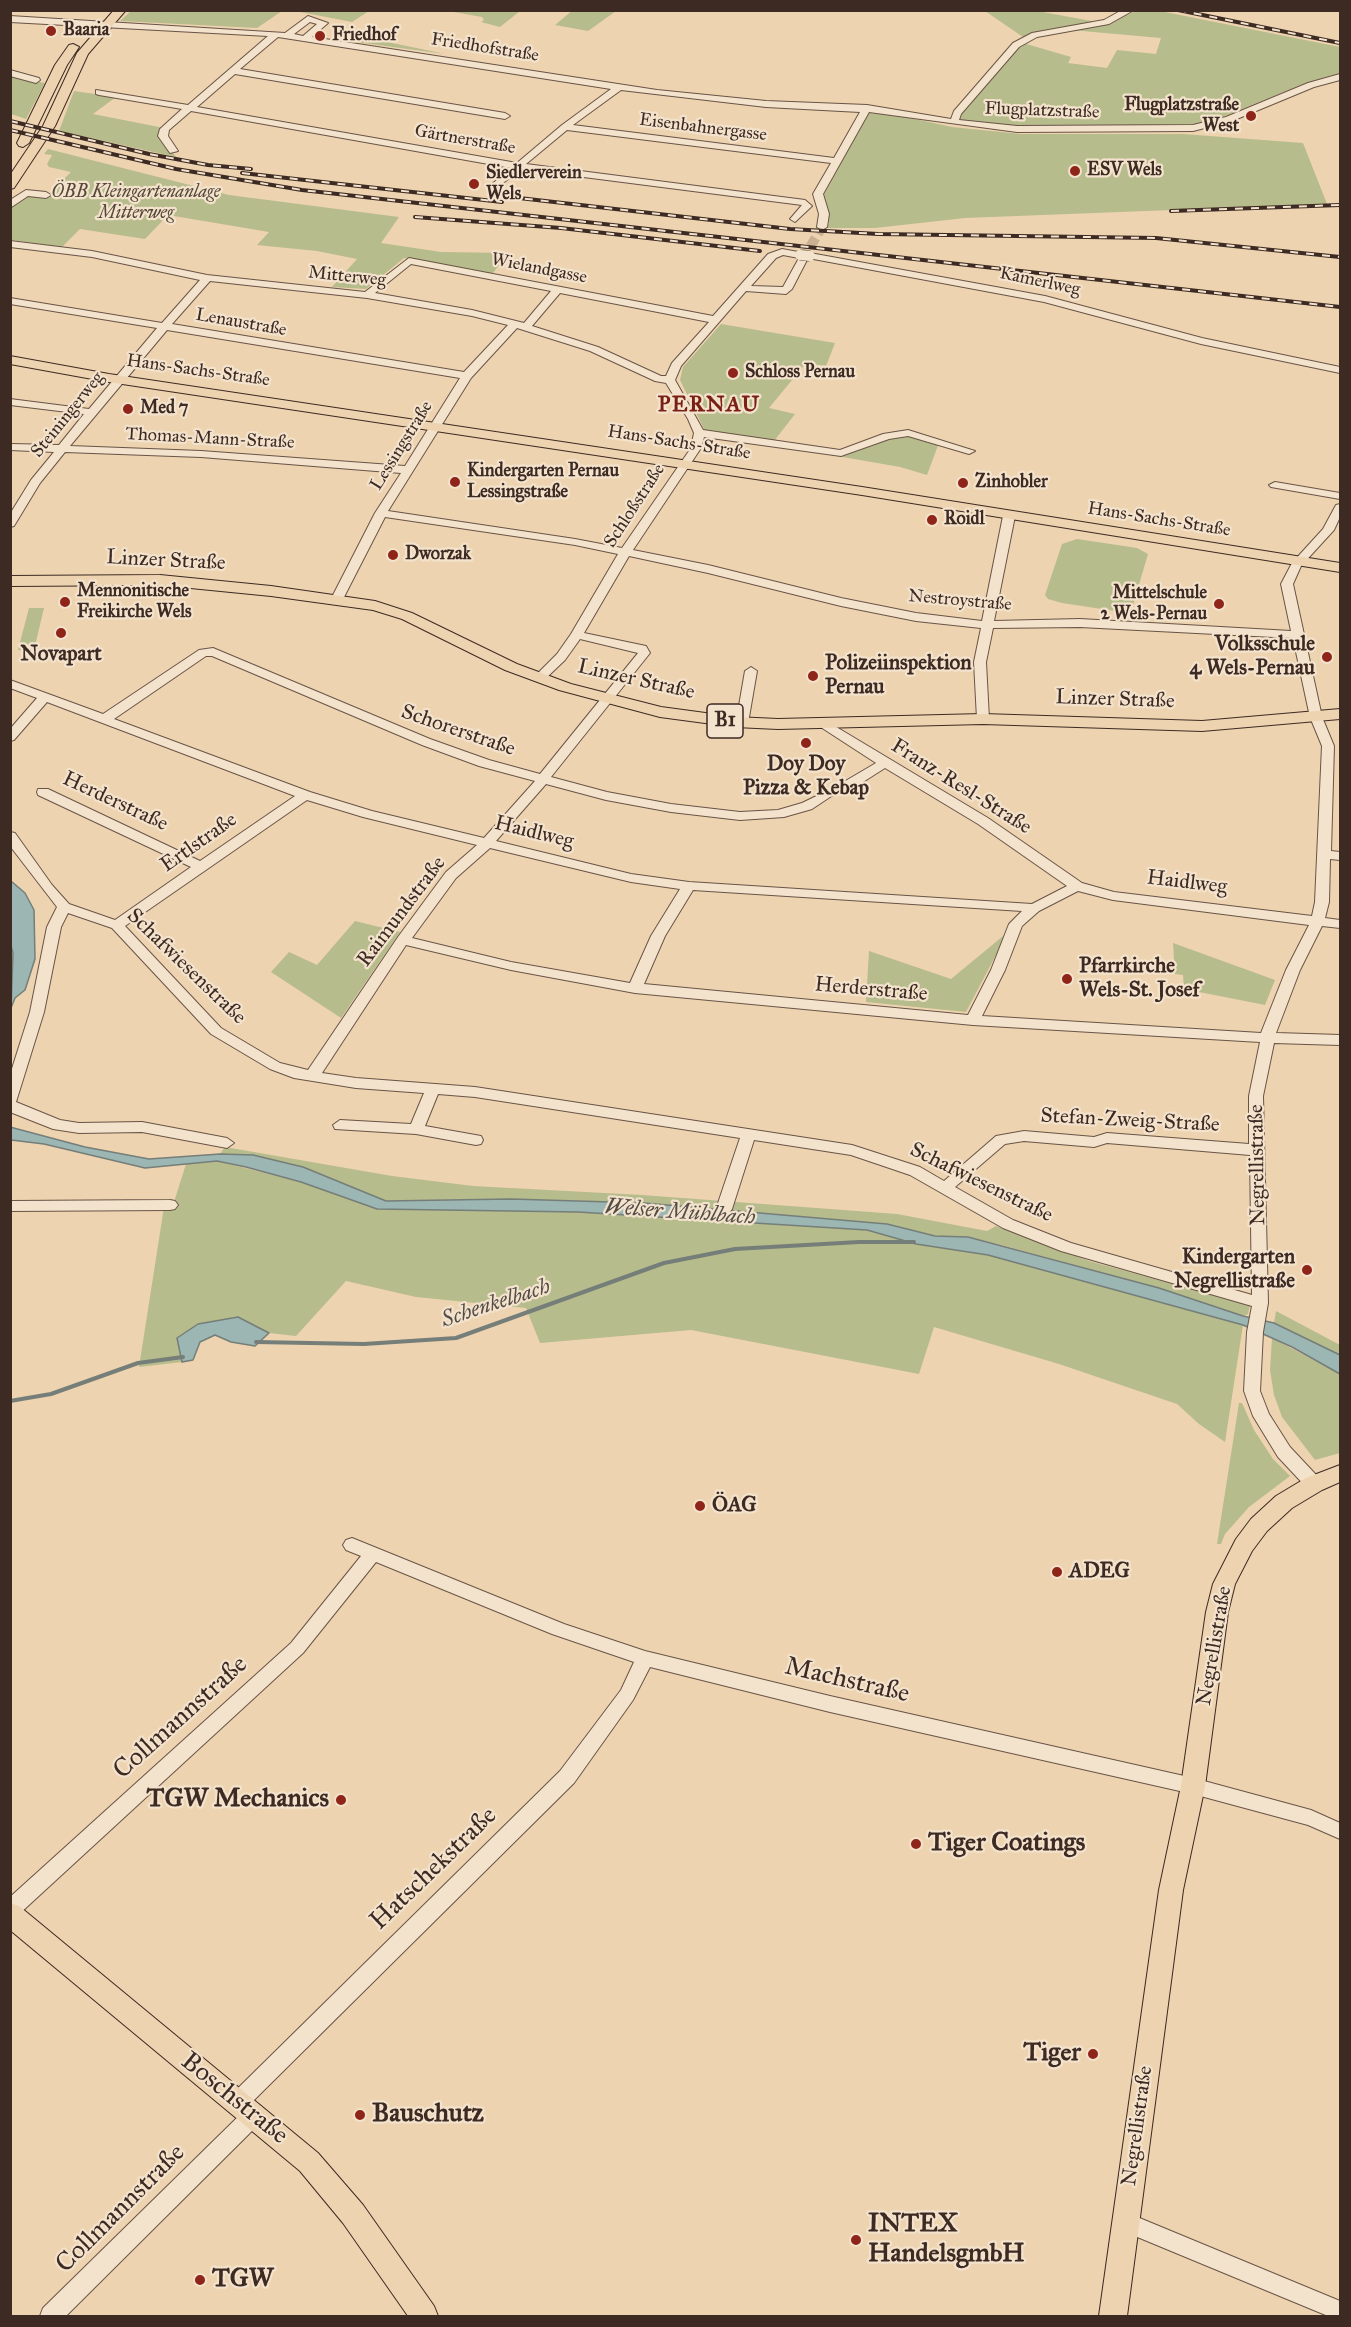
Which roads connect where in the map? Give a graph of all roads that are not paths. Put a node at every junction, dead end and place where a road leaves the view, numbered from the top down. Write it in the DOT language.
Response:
graph roads {
  1 [pos="106,10"];
  2 [pos="121,10"];
  3 [pos="1130,10"];
  4 [pos="10,19"];
  5 [pos="92,23"];
  6 [pos="107,24"];
  7 [pos="276,33"];
  8 [pos="288,35"];
  9 [pos="306,37"];
  10 [pos="234,71"];
  11 [pos="10,73"];
  12 [pos="1341,77"];
  13 [pos="36,80"];
  14 [pos="619,87"];
  15 [pos="99,92"];
  16 [pos="189,108"];
  17 [pos="867,108"];
  18 [pos="505,116"];
  19 [pos="954,122"];
  20 [pos="565,127"];
  21 [pos="173,151"];
  22 [pos="838,161"];
  23 [pos="10,163"];
  24 [pos="517,166"];
  25 [pos="10,185"];
  26 [pos="494,187"];
  27 [pos="46,195"];
  28 [pos="10,205"];
  29 [pos="795,219"];
  30 [pos="822,227"];
  31 [pos="10,244"];
  32 [pos="804,257"];
  33 [pos="207,278"];
  34 [pos="744,288"];
  35 [pos="558,289"];
  36 [pos="367,295"];
  37 [pos="10,301"];
  38 [pos="716,320"];
  39 [pos="515,324"];
  40 [pos="165,327"];
  41 [pos="526,327"];
  42 [pos="10,360"];
  43 [pos="1338,370"];
  44 [pos="467,376"];
  45 [pos="118,379"];
  46 [pos="670,380"];
  47 [pos="10,402"];
  48 [pos="91,412"];
  49 [pos="435,426"];
  50 [pos="699,433"];
  51 [pos="10,447"];
  52 [pos="63,449"];
  53 [pos="969,451"];
  54 [pos="684,464"];
  55 [pos="407,470"];
  56 [pos="1275,485"];
  57 [pos="1341,496"];
  58 [pos="1341,507"];
  59 [pos="381,513"];
  60 [pos="1010,516"];
  61 [pos="10,525"];
  62 [pos="625,553"];
  63 [pos="1299,562"];
  64 [pos="1341,568"];
  65 [pos="10,581"];
  66 [pos="336,599"];
  67 [pos="987,624"];
  68 [pos="577,635"];
  69 [pos="1299,635"];
  70 [pos="751,671"];
  71 [pos="539,678"];
  72 [pos="10,684"];
  73 [pos="45,697"];
  74 [pos="606,699"];
  75 [pos="1341,714"];
  76 [pos="1316,717"];
  77 [pos="983,719"];
  78 [pos="103,720"];
  79 [pos="742,723"];
  80 [pos="823,723"];
  81 [pos="10,737"];
  82 [pos="885,763"];
  83 [pos="543,779"];
  84 [pos="1326,782"];
  85 [pos="1341,783"];
  86 [pos="847,786"];
  87 [pos="43,792"];
  88 [pos="305,795"];
  89 [pos="827,795"];
  90 [pos="10,836"];
  91 [pos="487,843"];
  92 [pos="1325,855"];
  93 [pos="1341,856"];
  94 [pos="201,867"];
  95 [pos="689,886"];
  96 [pos="1077,886"];
  97 [pos="64,907"];
  98 [pos="1034,908"];
  99 [pos="1318,921"];
  100 [pos="1341,924"];
  101 [pos="117,925"];
  102 [pos="404,940"];
  103 [pos="635,988"];
  104 [pos="973,1020"];
  105 [pos="1267,1038"];
  106 [pos="1341,1040"];
  107 [pos="312,1076"];
  108 [pos="433,1089"];
  109 [pos="10,1103"];
  110 [pos="340,1125"];
  111 [pos="416,1129"];
  112 [pos="749,1134"];
  113 [pos="476,1140"];
  114 [pos="227,1143"];
  115 [pos="1257,1150"];
  116 [pos="946,1187"];
  117 [pos="170,1205"];
  118 [pos="10,1206"];
  119 [pos="724,1209"];
  120 [pos="1258,1317"];
  121 [pos="1341,1473"];
  122 [pos="1314,1484"];
  123 [pos="352,1545"];
  124 [pos="373,1554"];
  125 [pos="645,1658"];
  126 [pos="1193,1786"];
  127 [pos="1341,1831"];
  128 [pos="10,1912"];
  129 [pos="247,2108"];
  130 [pos="1125,2222"];
  131 [pos="1341,2311"];
  132 [pos="51,2316"];
  133 [pos="424,2316"];
  134 [pos="1113,2316"];
  1 -- 5 [label="main road"];
  2 -- 6 [label="main road"];
  3 -- 19 [label="street, Flugplatzstraße"];
  4 -- 5 [label="street, Friedhofstraße"];
  5 -- 6 [label="street, Friedhofstraße"];
  5 -- 23 [label="main road"];
  6 -- 7 [label="street, Friedhofstraße"];
  6 -- 25 [label="main road"];
  7 -- 8 [label="street, Friedhofstraße"];
  7 -- 10 [label="street"];
  8 -- 9 [label="street, Friedhofstraße"];
  8 -- 9 [label="street"];
  9 -- 14 [label="street, Friedhofstraße"];
  10 -- 16 [label="street"];
  10 -- 18 [label="street"];
  11 -- 13 [label="street"];
  12 -- 19 [label="street, Flugplatzstraße"];
  14 -- 17 [label="street, Friedhofstraße"];
  14 -- 20 [label="street"];
  15 -- 16 [label="street, Gärtnerstraße"];
  16 -- 21 [label="street"];
  16 -- 24 [label="street, Gärtnerstraße"];
  17 -- 19 [label="street, Friedhofstraße"];
  17 -- 22 [label="street"];
  20 -- 22 [label="street, Eisenbahnergasse"];
  20 -- 24 [label="street"];
  22 -- 30 [label="street"];
  24 -- 26 [label="street"];
  24 -- 29 [label="street, Gärtnerstraße"];
  27 -- 28 [label="street"];
  31 -- 33 [label="street, Mitterweg"];
  32 -- 34 [label="street, Kamerlweg"];
  32 -- 34 [label="street"];
  32 -- 43 [label="street, Kamerlweg"];
  33 -- 36 [label="street, Mitterweg"];
  33 -- 40 [label="street, Steiningerweg"];
  34 -- 38 [label="street"];
  35 -- 36 [label="street, Wielandgasse"];
  35 -- 38 [label="street, Wielandgasse"];
  35 -- 41 [label="street"];
  36 -- 39 [label="street, Mitterweg"];
  37 -- 40 [label="street, Lenaustraße"];
  38 -- 46 [label="street"];
  39 -- 41 [label="street, Mitterweg"];
  39 -- 44 [label="street, Lessingstraße"];
  40 -- 44 [label="street, Lenaustraße"];
  40 -- 45 [label="street, Steiningerweg"];
  41 -- 46 [label="street, Mitterweg"];
  42 -- 45 [label="main road, Hans-Sachs-Straße"];
  44 -- 49 [label="street, Lessingstraße"];
  45 -- 48 [label="street, Steiningerweg"];
  45 -- 49 [label="main road, Hans-Sachs-Straße"];
  46 -- 50 [label="street"];
  47 -- 48 [label="street"];
  48 -- 52 [label="street, Steiningerweg"];
  49 -- 54 [label="main road, Hans-Sachs-Straße"];
  49 -- 55 [label="street, Lessingstraße"];
  50 -- 53 [label="street"];
  50 -- 54 [label="street, Schloßstraße"];
  51 -- 52 [label="street, Thomas-Mann-Straße"];
  52 -- 55 [label="street, Thomas-Mann-Straße"];
  52 -- 61 [label="street, Steiningerweg"];
  54 -- 60 [label="main road, Hans-Sachs-Straße"];
  54 -- 62 [label="street, Schloßstraße"];
  55 -- 59 [label="street, Lessingstraße"];
  56 -- 57 [label="street"];
  58 -- 63 [label="street"];
  59 -- 62 [label="street, Nestroystraße"];
  59 -- 66 [label="street, Lessingstraße"];
  60 -- 63 [label="main road, Hans-Sachs-Straße"];
  60 -- 67 [label="street"];
  62 -- 67 [label="street, Nestroystraße"];
  62 -- 68 [label="street, Schloßstraße"];
  63 -- 64 [label="main road, Hans-Sachs-Straße"];
  63 -- 69 [label="street, Negrellistraße"];
  65 -- 66 [label="main road, Linzer Straße / B1"];
  66 -- 71 [label="main road, Linzer Straße / B1"];
  67 -- 69 [label="street, Nestroystraße"];
  67 -- 77 [label="street"];
  68 -- 71 [label="street, Schloßstraße"];
  68 -- 74 [label="street"];
  69 -- 76 [label="street, Negrellistraße"];
  70 -- 79 [label="street"];
  71 -- 74 [label="main road, Linzer Straße / B1"];
  72 -- 73 [label="street"];
  73 -- 78 [label="street, Haidlweg"];
  73 -- 81 [label="street"];
  74 -- 79 [label="main road, Linzer Straße / B1"];
  74 -- 83 [label="street, Raimundstraße"];
  75 -- 76 [label="main road, Linzer Straße / B1"];
  76 -- 77 [label="main road, Linzer Straße / B1"];
  76 -- 84 [label="street, Negrellistraße"];
  77 -- 80 [label="main road, Linzer Straße / B1"];
  78 -- 83 [label="street, Schorerstraße"];
  78 -- 88 [label="street, Haidlweg"];
  79 -- 80 [label="main road, Linzer Straße / B1"];
  80 -- 82 [label="street, Franz-Resl-Straße"];
  82 -- 86 [label="street"];
  82 -- 96 [label="street, Franz-Resl-Straße"];
  83 -- 89 [label="street, Schorerstraße"];
  83 -- 91 [label="street, Raimundstraße"];
  84 -- 85 [label="street"];
  84 -- 92 [label="street, Negrellistraße"];
  87 -- 94 [label="street, Herderstraße"];
  88 -- 91 [label="street, Haidlweg"];
  88 -- 94 [label="street, Ertlstraße"];
  90 -- 97 [label="street"];
  91 -- 95 [label="street, Haidlweg"];
  91 -- 102 [label="street, Raimundstraße"];
  92 -- 93 [label="street"];
  92 -- 99 [label="street, Negrellistraße"];
  94 -- 101 [label="street, Ertlstraße"];
  95 -- 98 [label="street, Haidlweg"];
  95 -- 103 [label="street"];
  96 -- 98 [label="street"];
  96 -- 99 [label="street, Haidlweg"];
  97 -- 101 [label="street, Schafwiesenstraße"];
  97 -- 109 [label="street"];
  98 -- 104 [label="street"];
  99 -- 100 [label="street, Haidlweg"];
  99 -- 105 [label="street, Negrellistraße"];
  101 -- 107 [label="street, Schafwiesenstraße"];
  102 -- 103 [label="street, Herderstraße"];
  102 -- 107 [label="street, Raimundstraße"];
  103 -- 104 [label="street, Herderstraße"];
  104 -- 105 [label="street, Herderstraße"];
  105 -- 106 [label="street, Herderstraße"];
  105 -- 115 [label="street, Negrellistraße"];
  107 -- 108 [label="street, Schafwiesenstraße"];
  108 -- 111 [label="street"];
  108 -- 112 [label="street, Schafwiesenstraße"];
  109 -- 114 [label="street"];
  110 -- 111 [label="street"];
  111 -- 113 [label="street"];
  112 -- 116 [label="street, Schafwiesenstraße"];
  112 -- 119 [label="street"];
  115 -- 116 [label="street, Stefan-Zweig-Straße"];
  115 -- 120 [label="street, Negrellistraße"];
  116 -- 120 [label="street, Schafwiesenstraße"];
  117 -- 118 [label="street"];
  120 -- 122 [label="street, Negrellistraße"];
  121 -- 122 [label="main road"];
  122 -- 126 [label="main road, Negrellistraße"];
  123 -- 124 [label="street, Machstraße"];
  124 -- 125 [label="street, Machstraße"];
  124 -- 128 [label="street, Collmannstraße"];
  125 -- 126 [label="street, Machstraße"];
  125 -- 129 [label="street, Hatschekstraße"];
  126 -- 127 [label="street, Machstraße"];
  126 -- 130 [label="main road, Negrellistraße"];
  128 -- 129 [label="main road, Boschstraße"];
  129 -- 132 [label="street, Collmannstraße"];
  129 -- 133 [label="main road, Boschstraße"];
  130 -- 131 [label="street"];
  130 -- 134 [label="main road, Negrellistraße"];
}
